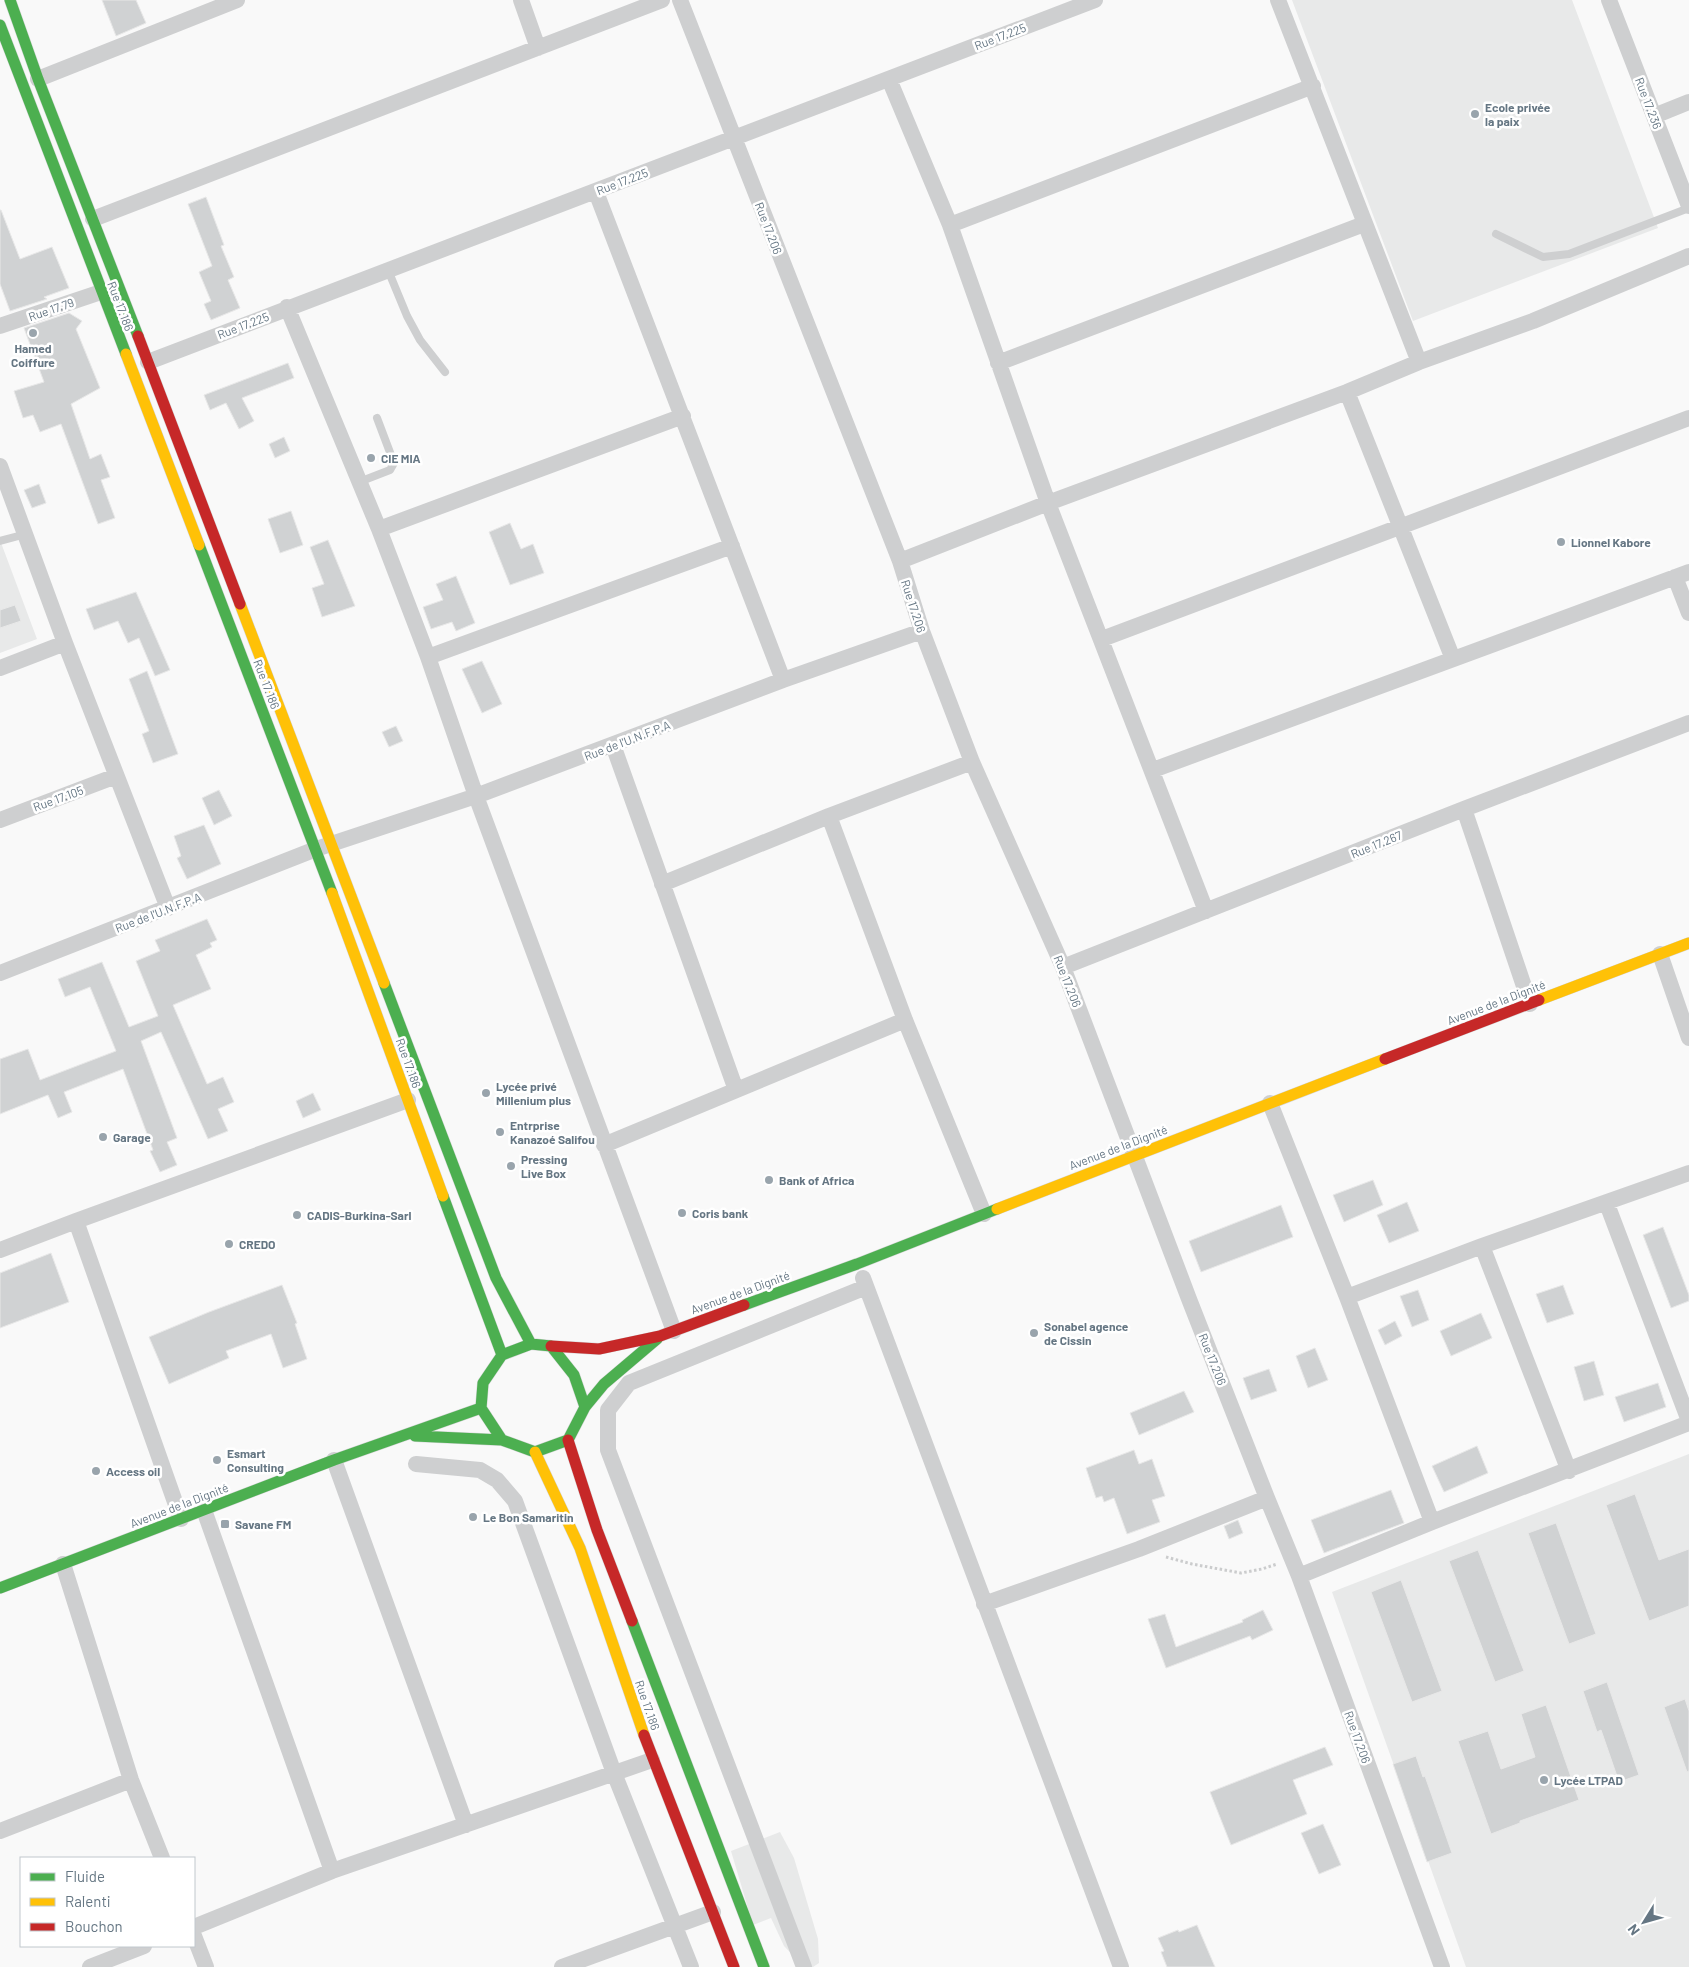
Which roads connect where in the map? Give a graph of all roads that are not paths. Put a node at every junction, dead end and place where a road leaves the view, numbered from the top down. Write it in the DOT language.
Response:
graph roads {
  1 [pos="10,0"];
  2 [pos="237,0"];
  3 [pos="521,0"];
  4 [pos="662,0"];
  5 [pos="680,0"];
  6 [pos="1095,0"];
  7 [pos="1278,0"];
  8 [pos="1610,0"];
  9 [pos="1056,7"];
  10 [pos="0,25"];
  11 [pos="538,48"];
  12 [pos="38,79"];
  13 [pos="889,79"];
  14 [pos="1313,86"];
  15 [pos="1689,102"];
  16 [pos="1654,116"];
  17 [pos="734,138"];
  18 [pos="596,192"];
  19 [pos="1689,207"];
  20 [pos="93,219"];
  21 [pos="1364,224"];
  22 [pos="950,225"];
  23 [pos="1496,234"];
  24 [pos="1689,256"];
  25 [pos="388,270"];
  26 [pos="101,292"];
  27 [pos="288,307"];
  28 [pos="0,326"];
  29 [pos="148,362"];
  30 [pos="1420,362"];
  31 [pos="998,363"];
  32 [pos="445,372"];
  33 [pos="1347,392"];
  34 [pos="683,416"];
  35 [pos="377,418"];
  36 [pos="1689,418"];
  37 [pos="0,466"];
  38 [pos="359,482"];
  39 [pos="1048,503"];
  40 [pos="1400,525"];
  41 [pos="378,529"];
  42 [pos="26,534"];
  43 [pos="0,541"];
  44 [pos="732,546"];
  45 [pos="900,562"];
  46 [pos="1682,574"];
  47 [pos="1689,613"];
  48 [pos="922,631"];
  49 [pos="1102,639"];
  50 [pos="65,643"];
  51 [pos="428,657"];
  52 [pos="1453,659"];
  53 [pos="0,668"];
  54 [pos="783,680"];
  55 [pos="1689,723"];
  56 [pos="613,745"];
  57 [pos="972,762"];
  58 [pos="1153,770"];
  59 [pos="116,776"];
  60 [pos="476,796"];
  61 [pos="1464,809"];
  62 [pos="829,816"];
  63 [pos="0,820"];
  64 [pos="332,844"];
  65 [pos="316,850"];
  66 [pos="662,884"];
  67 [pos="168,908"];
  68 [pos="1206,912"];
  69 [pos="1689,943"];
  70 [pos="1660,954"];
  71 [pos="1063,967"];
  72 [pos="0,974"];
  73 [pos="1530,1004"];
  74 [pos="906,1020"];
  75 [pos="1689,1038"];
  76 [pos="736,1090"];
  77 [pos="408,1100"];
  78 [pos="1270,1103"];
  79 [pos="604,1145"];
  80 [pos="1135,1155"];
  81 [pos="1689,1173"];
  82 [pos="1606,1204"];
  83 [pos="984,1214"];
  84 [pos="76,1221"];
  85 [pos="1482,1246"];
  86 [pos="0,1250"];
  87 [pos="857,1264"];
  88 [pos="866,1287"];
  89 [pos="1347,1297"];
  90 [pos="667,1334"];
  91 [pos="531,1344"];
  92 [pos="551,1346"];
  93 [pos="502,1355"];
  94 [pos="481,1408"];
  95 [pos="585,1408"];
  96 [pos="1689,1422"];
  97 [pos="404,1435"];
  98 [pos="502,1440"];
  99 [pos="568,1440"];
  100 [pos="535,1452"];
  101 [pos="334,1460"];
  102 [pos="416,1464"];
  103 [pos="1569,1471"];
  104 [pos="1267,1498"];
  105 [pos="204,1510"];
  106 [pos="181,1518"];
  107 [pos="1432,1522"];
  108 [pos="64,1564"];
  109 [pos="1300,1576"];
  110 [pos="0,1588"];
  111 [pos="984,1604"];
  112 [pos="652,1760"];
  113 [pos="614,1773"];
  114 [pos="131,1780"];
  115 [pos="466,1825"];
  116 [pos="0,1831"];
  117 [pos="162,1857"];
  118 [pos="332,1872"];
  119 [pos="713,1912"];
  120 [pos="195,1926"];
  121 [pos="675,1926"];
  122 [pos="195,1939"];
  123 [pos="141,1947"];
  124 [pos="90,1967"];
  125 [pos="206,1967"];
  126 [pos="562,1967"];
  127 [pos="691,1967"];
  128 [pos="734,1967"];
  129 [pos="764,1967"];
  130 [pos="804,1967"];
  131 [pos="1120,1967"];
  132 [pos="1442,1967"];
  1 -- 12 [label="main road"];
  2 -- 12 [label="street"];
  3 -- 11 [label="street"];
  4 -- 11 [label="street"];
  5 -- 17 [label="street, Rue 17.206"];
  6 -- 9 [label="street, Rue 17.225"];
  7 -- 14 [label="street"];
  8 -- 16 [label="street, Rue 17.236"];
  9 -- 13 [label="street, Rue 17.225"];
  10 -- 26 [label="main road, Rue 17.186"];
  11 -- 20 [label="street"];
  12 -- 20 [label="main road"];
  13 -- 17 [label="street, Rue 17.225"];
  13 -- 22 [label="street"];
  14 -- 21 [label="street"];
  14 -- 22 [label="street"];
  15 -- 16 [label="street"];
  16 -- 19 [label="street, Rue 17.236"];
  17 -- 18 [label="street, Rue 17.225"];
  17 -- 45 [label="street, Rue 17.206"];
  18 -- 25 [label="street, Rue 17.225"];
  18 -- 34 [label="street"];
  19 -- 23 [label="lane"];
  20 -- 29 [label="main road"];
  21 -- 30 [label="street"];
  21 -- 31 [label="street"];
  22 -- 31 [label="street"];
  24 -- 30 [label="street"];
  25 -- 27 [label="street, Rue 17.225"];
  25 -- 32 [label="lane"];
  26 -- 28 [label="street, Rue 17.79"];
  26 -- 65 [label="main road, Rue 17.186"];
  27 -- 29 [label="street, Rue 17.225"];
  27 -- 38 [label="street"];
  29 -- 64 [label="main road"];
  30 -- 33 [label="street"];
  31 -- 39 [label="street"];
  33 -- 39 [label="street"];
  33 -- 40 [label="street"];
  34 -- 41 [label="street"];
  34 -- 44 [label="street"];
  35 -- 38 [label="lane"];
  36 -- 40 [label="street"];
  37 -- 42 [label="street"];
  38 -- 41 [label="street"];
  39 -- 45 [label="street"];
  39 -- 49 [label="street"];
  40 -- 49 [label="street"];
  40 -- 52 [label="street"];
  41 -- 51 [label="street"];
  42 -- 43 [label="lane"];
  42 -- 50 [label="street"];
  44 -- 51 [label="street"];
  44 -- 54 [label="street"];
  45 -- 48 [label="street, Rue 17.206"];
  46 -- 47 [label="street"];
  46 -- 52 [label="street"];
  48 -- 54 [label="street, Rue de l'U.N.F.P.A"];
  48 -- 57 [label="street, Rue 17.206"];
  49 -- 58 [label="street"];
  50 -- 53 [label="street"];
  50 -- 59 [label="street"];
  51 -- 60 [label="street"];
  52 -- 58 [label="street"];
  54 -- 56 [label="street, Rue de l'U.N.F.P.A"];
  55 -- 61 [label="street, Rue 17.267"];
  56 -- 60 [label="street, Rue de l'U.N.F.P.A"];
  56 -- 66 [label="street"];
  57 -- 62 [label="street"];
  57 -- 71 [label="street, Rue 17.206"];
  58 -- 68 [label="street"];
  59 -- 63 [label="street, Rue 17.105"];
  59 -- 67 [label="street"];
  60 -- 64 [label="street, Rue de l'U.N.F.P.A"];
  60 -- 79 [label="street"];
  61 -- 68 [label="street, Rue 17.267"];
  61 -- 73 [label="street"];
  62 -- 66 [label="street"];
  62 -- 74 [label="street"];
  64 -- 65 [label="street, Rue de l'U.N.F.P.A"];
  64 -- 91 [label="main road"];
  65 -- 67 [label="street, Rue de l'U.N.F.P.A"];
  65 -- 77 [label="main road, Rue 17.186"];
  66 -- 76 [label="street"];
  67 -- 72 [label="street, Rue de l'U.N.F.P.A"];
  68 -- 71 [label="street, Rue 17.267"];
  69 -- 70 [label="main road, Avenue de la Dignité"];
  70 -- 73 [label="main road, Avenue de la Dignité"];
  70 -- 75 [label="street"];
  71 -- 80 [label="street, Rue 17.206"];
  73 -- 78 [label="main road, Avenue de la Dignité"];
  74 -- 76 [label="street"];
  74 -- 83 [label="street"];
  76 -- 79 [label="street"];
  77 -- 84 [label="street"];
  77 -- 93 [label="main road, Rue 17.186"];
  78 -- 80 [label="main road, Avenue de la Dignité"];
  78 -- 89 [label="street"];
  79 -- 90 [label="street"];
  80 -- 83 [label="main road, Avenue de la Dignité"];
  80 -- 104 [label="street, Rue 17.206"];
  81 -- 82 [label="street"];
  82 -- 85 [label="street"];
  82 -- 96 [label="street"];
  83 -- 87 [label="main road, Avenue de la Dignité"];
  84 -- 86 [label="street"];
  84 -- 106 [label="street"];
  85 -- 89 [label="street"];
  85 -- 103 [label="street"];
  87 -- 88 [label="street"];
  87 -- 90 [label="main road, Avenue de la Dignité"];
  88 -- 111 [label="street"];
  88 -- 130 [label="street"];
  89 -- 107 [label="street"];
  90 -- 92 [label="main road, Avenue de la Dignité"];
  90 -- 95 [label="main road"];
  91 -- 92 [label="main road"];
  91 -- 93 [label="main road"];
  92 -- 95 [label="main road"];
  93 -- 94 [label="main road"];
  94 -- 97 [label="main road, Avenue de la Dignité"];
  94 -- 98 [label="main road"];
  95 -- 99 [label="main road"];
  96 -- 103 [label="street"];
  97 -- 98 [label="main road"];
  97 -- 101 [label="main road, Avenue de la Dignité"];
  98 -- 100 [label="main road"];
  99 -- 100 [label="main road"];
  99 -- 129 [label="main road"];
  100 -- 112 [label="main road, Rue 17.186"];
  101 -- 105 [label="main road, Avenue de la Dignité"];
  101 -- 115 [label="street"];
  102 -- 113 [label="street"];
  103 -- 107 [label="street"];
  104 -- 109 [label="street, Rue 17.206"];
  104 -- 111 [label="street"];
  105 -- 106 [label="main road, Avenue de la Dignité"];
  105 -- 118 [label="street"];
  106 -- 108 [label="main road, Avenue de la Dignité"];
  107 -- 109 [label="street"];
  108 -- 110 [label="main road, Avenue de la Dignité"];
  108 -- 114 [label="street"];
  109 -- 132 [label="street, Rue 17.206"];
  111 -- 131 [label="street"];
  112 -- 113 [label="street"];
  112 -- 119 [label="main road, Rue 17.186"];
  113 -- 115 [label="street"];
  113 -- 121 [label="street"];
  114 -- 116 [label="street"];
  114 -- 117 [label="street"];
  115 -- 118 [label="street"];
  118 -- 120 [label="street"];
  119 -- 121 [label="street"];
  119 -- 128 [label="main road, Rue 17.186"];
  121 -- 126 [label="street"];
  121 -- 127 [label="street"];
  122 -- 125 [label="street"];
  123 -- 124 [label="street"];
}
